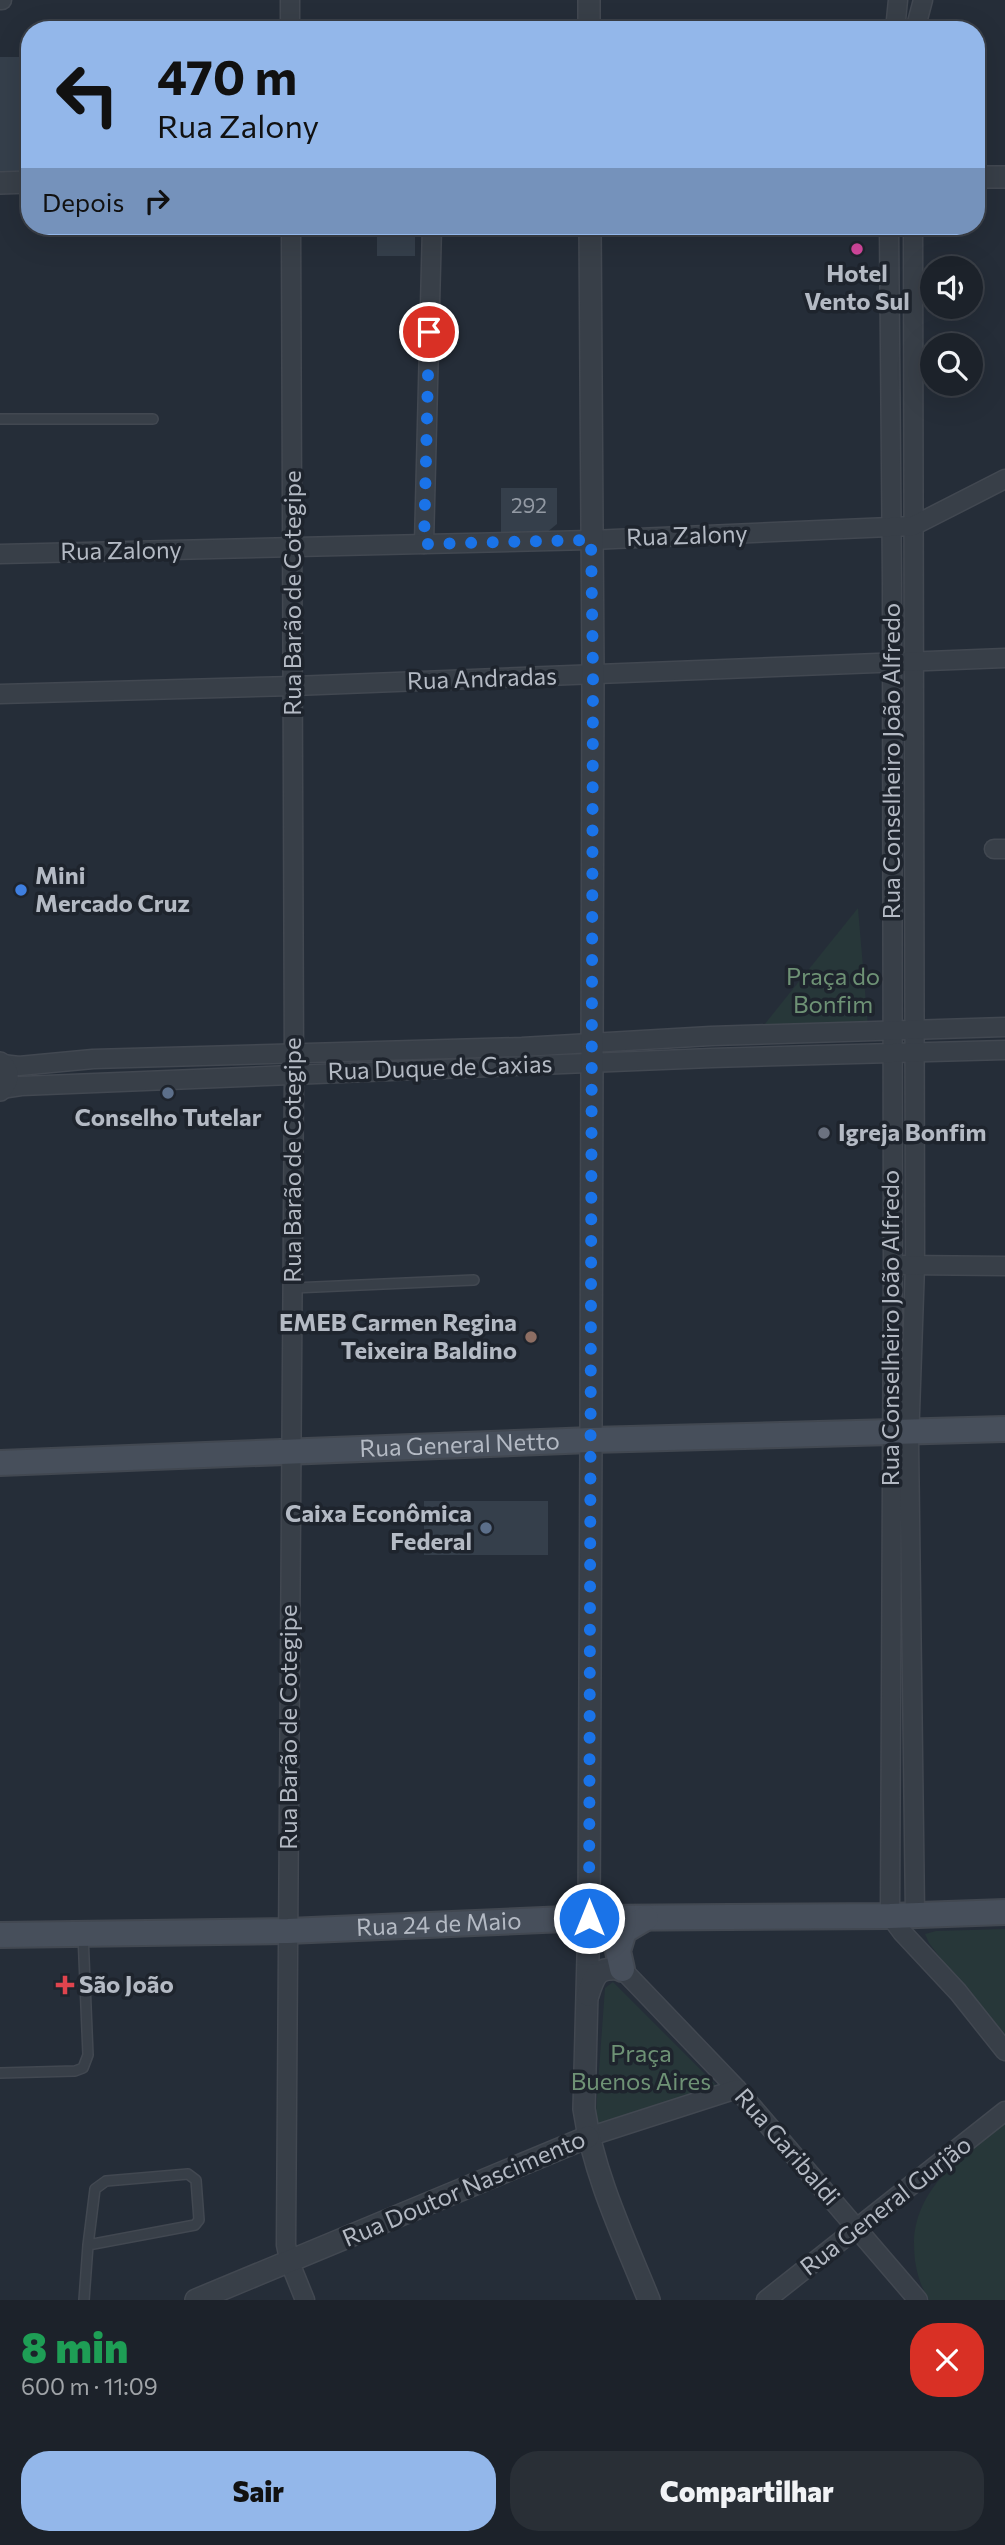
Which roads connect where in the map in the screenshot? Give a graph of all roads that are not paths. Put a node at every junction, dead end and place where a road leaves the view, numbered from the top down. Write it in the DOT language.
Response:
graph roads {
  1 [pos="290,0"];
  2 [pos="589,0"];
  3 [pos="898,0"];
  4 [pos="923,0"];
  5 [pos="290,21"];
  6 [pos="589,21"];
  7 [pos="896,21"];
  8 [pos="917,21"];
  9 [pos="985,177"];
  10 [pos="1005,177"];
  11 [pos="21,182"];
  12 [pos="0,183"];
  13 [pos="291,235"];
  14 [pos="432,235"];
  15 [pos="590,235"];
  16 [pos="889,235"];
  17 [pos="913,235"];
  18 [pos="890,270"];
  19 [pos="913,270"];
  20 [pos="890,411"];
  21 [pos="913,411"];
  22 [pos="0,419"];
  23 [pos="153,419"];
  24 [pos="1005,478"];
  25 [pos="913,526"];
  26 [pos="891,528"];
  27 [pos="591,540"];
  28 [pos="424,544"];
  29 [pos="292,548"];
  30 [pos="0,554"];
  31 [pos="892,582"];
  32 [pos="913,583"];
  33 [pos="1005,658"];
  34 [pos="892,662"];
  35 [pos="912,662"];
  36 [pos="593,674"];
  37 [pos="294,686"];
  38 [pos="0,694"];
  39 [pos="892,771"];
  40 [pos="913,771"];
  41 [pos="913,850"];
  42 [pos="891,851"];
  43 [pos="1005,1027"];
  44 [pos="891,1029"];
  45 [pos="914,1029"];
  46 [pos="711,1036"];
  47 [pos="522,1047"];
  48 [pos="1005,1050"];
  49 [pos="387,1051"];
  50 [pos="592,1052"];
  51 [pos="891,1053"];
  52 [pos="914,1053"];
  53 [pos="294,1054"];
  54 [pos="200,1056"];
  55 [pos="711,1058"];
  56 [pos="93,1059"];
  57 [pos="1,1063"];
  58 [pos="523,1065"];
  59 [pos="387,1070"];
  60 [pos="294,1074"];
  61 [pos="200,1078"];
  62 [pos="93,1083"];
  63 [pos="1,1089"];
  64 [pos="892,1152"];
  65 [pos="915,1153"];
  66 [pos="893,1265"];
  67 [pos="915,1265"];
  68 [pos="1005,1266"];
  69 [pos="474,1280"];
  70 [pos="293,1287"];
  71 [pos="892,1339"];
  72 [pos="913,1340"];
  73 [pos="1005,1429"];
  74 [pos="900,1432"];
  75 [pos="591,1440"];
  76 [pos="290,1453"];
  77 [pos="0,1463"];
  78 [pos="890,1591"];
  79 [pos="912,1591"];
  80 [pos="913,1665"];
  81 [pos="890,1666"];
  82 [pos="1005,1912"];
  83 [pos="915,1914"];
  84 [pos="890,1916"];
  85 [pos="589,1918"];
  86 [pos="646,1918"];
  87 [pos="288,1931"];
  88 [pos="83,1934"];
  89 [pos="0,1936"];
  90 [pos="622,1969"];
  91 [pos="587,2000"];
  92 [pos="1005,2051"];
  93 [pos="0,2073"];
  94 [pos="737,2089"];
  95 [pos="1005,2111"];
  96 [pos="588,2137"];
  97 [pos="858,2227"];
  98 [pos="88,2245"];
  99 [pos="290,2263"];
  100 [pos="84,2300"];
  101 [pos="196,2300"];
  102 [pos="305,2300"];
  103 [pos="649,2300"];
  104 [pos="766,2300"];
  105 [pos="918,2300"];
  1 -- 5 [label="street"];
  2 -- 6 [label="street"];
  3 -- 7 [label="street"];
  4 -- 8 [label="street"];
  9 -- 10 [label="street"];
  11 -- 12 [label="street"];
  13 -- 29 [label="street, Rua Barão de Cotegipe"];
  14 -- 28 [label="street"];
  15 -- 27 [label="street"];
  16 -- 18 [label="street, Rua Conselheiro João Alfredo"];
  17 -- 19 [label="street, Rua Conselheiro João Alfredo"];
  18 -- 19 [label="street"];
  18 -- 20 [label="street, Rua Conselheiro João Alfredo"];
  19 -- 21 [label="street, Rua Conselheiro João Alfredo"];
  20 -- 21 [label="street"];
  20 -- 26 [label="street, Rua Conselheiro João Alfredo"];
  21 -- 25 [label="street, Rua Conselheiro João Alfredo"];
  22 -- 23 [label="lane"];
  24 -- 25 [label="street"];
  25 -- 26 [label="street, Rua Zalony"];
  25 -- 32 [label="street, Rua Conselheiro João Alfredo"];
  26 -- 27 [label="street, Rua Zalony"];
  26 -- 31 [label="street, Rua Conselheiro João Alfredo"];
  27 -- 28 [label="street, Rua Zalony"];
  27 -- 36 [label="street"];
  28 -- 29 [label="street, Rua Zalony"];
  29 -- 30 [label="street, Rua Zalony"];
  29 -- 37 [label="street, Rua Barão de Cotegipe"];
  31 -- 32 [label="street"];
  31 -- 34 [label="street, Rua Conselheiro João Alfredo"];
  32 -- 35 [label="street, Rua Conselheiro João Alfredo"];
  33 -- 35 [label="street, Rua Andradas"];
  34 -- 35 [label="street, Rua Andradas"];
  34 -- 36 [label="street, Rua Andradas"];
  34 -- 39 [label="street, Rua Conselheiro João Alfredo"];
  35 -- 40 [label="street, Rua Conselheiro João Alfredo"];
  36 -- 37 [label="street, Rua Andradas"];
  36 -- 50 [label="street"];
  37 -- 38 [label="street, Rua Andradas"];
  37 -- 53 [label="street, Rua Barão de Cotegipe"];
  39 -- 40 [label="street"];
  39 -- 42 [label="street, Rua Conselheiro João Alfredo"];
  40 -- 41 [label="street, Rua Conselheiro João Alfredo"];
  41 -- 42 [label="street"];
  41 -- 45 [label="street, Rua Conselheiro João Alfredo"];
  42 -- 44 [label="street, Rua Conselheiro João Alfredo"];
  43 -- 45 [label="street, Rua Duque de Caxias"];
  44 -- 45 [label="street, Rua Duque de Caxias"];
  44 -- 46 [label="street, Rua Duque de Caxias"];
  44 -- 51 [label="street, Rua Conselheiro João Alfredo"];
  45 -- 52 [label="street, Rua Conselheiro João Alfredo"];
  46 -- 50 [label="street, Rua Duque de Caxias"];
  46 -- 55 [label="street"];
  47 -- 49 [label="street, Rua Duque de Caxias"];
  47 -- 50 [label="street, Rua Duque de Caxias"];
  47 -- 58 [label="street"];
  48 -- 52 [label="street, Rua Duque de Caxias"];
  49 -- 53 [label="street, Rua Duque de Caxias"];
  49 -- 59 [label="street"];
  50 -- 55 [label="street, Rua Duque de Caxias"];
  50 -- 58 [label="street, Rua Duque de Caxias"];
  50 -- 75 [label="street"];
  51 -- 52 [label="street, Rua Duque de Caxias"];
  51 -- 55 [label="street, Rua Duque de Caxias"];
  51 -- 64 [label="street, Rua Conselheiro João Alfredo"];
  52 -- 65 [label="street, Rua Conselheiro João Alfredo"];
  53 -- 54 [label="street, Rua Duque de Caxias"];
  53 -- 60 [label="street, Rua Barão de Cotegipe"];
  54 -- 56 [label="street, Rua Duque de Caxias"];
  54 -- 61 [label="street"];
  56 -- 57 [label="street, Rua Duque de Caxias"];
  56 -- 62 [label="street"];
  57 -- 63 [label="street"];
  58 -- 59 [label="street, Rua Duque de Caxias"];
  59 -- 60 [label="street, Rua Duque de Caxias"];
  60 -- 61 [label="street, Rua Duque de Caxias"];
  60 -- 70 [label="street, Rua Barão de Cotegipe"];
  61 -- 62 [label="street, Rua Duque de Caxias"];
  62 -- 63 [label="street, Rua Duque de Caxias"];
  64 -- 65 [label="street"];
  64 -- 66 [label="street, Rua Conselheiro João Alfredo"];
  65 -- 67 [label="street, Rua Conselheiro João Alfredo"];
  66 -- 67 [label="street"];
  66 -- 71 [label="street, Rua Conselheiro João Alfredo"];
  67 -- 68 [label="street"];
  67 -- 72 [label="street, Rua Conselheiro João Alfredo"];
  69 -- 70 [label="lane"];
  70 -- 76 [label="street, Rua Barão de Cotegipe"];
  71 -- 72 [label="street"];
  71 -- 74 [label="street, Rua Conselheiro João Alfredo"];
  72 -- 74 [label="street, Rua Conselheiro João Alfredo"];
  73 -- 74 [label="main road, Rua General Netto"];
  74 -- 75 [label="main road, Rua General Netto"];
  74 -- 78 [label="street, Rua Conselheiro João Alfredo"];
  74 -- 79 [label="street, Rua Conselheiro João Alfredo"];
  75 -- 76 [label="main road, Rua General Netto"];
  75 -- 85 [label="street"];
  76 -- 77 [label="main road, Rua General Netto"];
  76 -- 87 [label="street, Rua Barão de Cotegipe"];
  78 -- 79 [label="street"];
  78 -- 81 [label="street, Rua Conselheiro João Alfredo"];
  79 -- 80 [label="street, Rua Conselheiro João Alfredo"];
  80 -- 81 [label="street"];
  80 -- 83 [label="street, Rua Conselheiro João Alfredo"];
  81 -- 84 [label="street, Rua Conselheiro João Alfredo"];
  82 -- 83 [label="main road, Rua 24 de Maio"];
  83 -- 84 [label="main road, Rua 24 de Maio"];
  84 -- 86 [label="main road, Rua 24 de Maio"];
  84 -- 92 [label="street"];
  85 -- 86 [label="main road, Rua 24 de Maio"];
  85 -- 87 [label="main road, Rua 24 de Maio"];
  85 -- 91 [label="street"];
  86 -- 90 [label="main road"];
  87 -- 88 [label="main road, Rua 24 de Maio"];
  87 -- 99 [label="street, Rua Barão de Cotegipe"];
  88 -- 89 [label="main road, Rua 24 de Maio"];
  88 -- 93 [label="lane"];
  90 -- 91 [label="street"];
  90 -- 94 [label="street, Rua Garibaldi"];
  91 -- 96 [label="street"];
  94 -- 96 [label="street, Rua Doutor Nascimento"];
  94 -- 97 [label="street, Rua Garibaldi"];
  95 -- 97 [label="street, Rua General Gurjão"];
  96 -- 99 [label="street, Rua Doutor Nascimento"];
  96 -- 103 [label="street"];
  97 -- 104 [label="street, Rua General Gurjão"];
  97 -- 105 [label="street, Rua Garibaldi"];
  98 -- 98 [label="lane"];
  98 -- 100 [label="lane"];
  99 -- 101 [label="street, Rua Doutor Nascimento"];
  99 -- 102 [label="street, Rua Barão de Cotegipe"];
}
